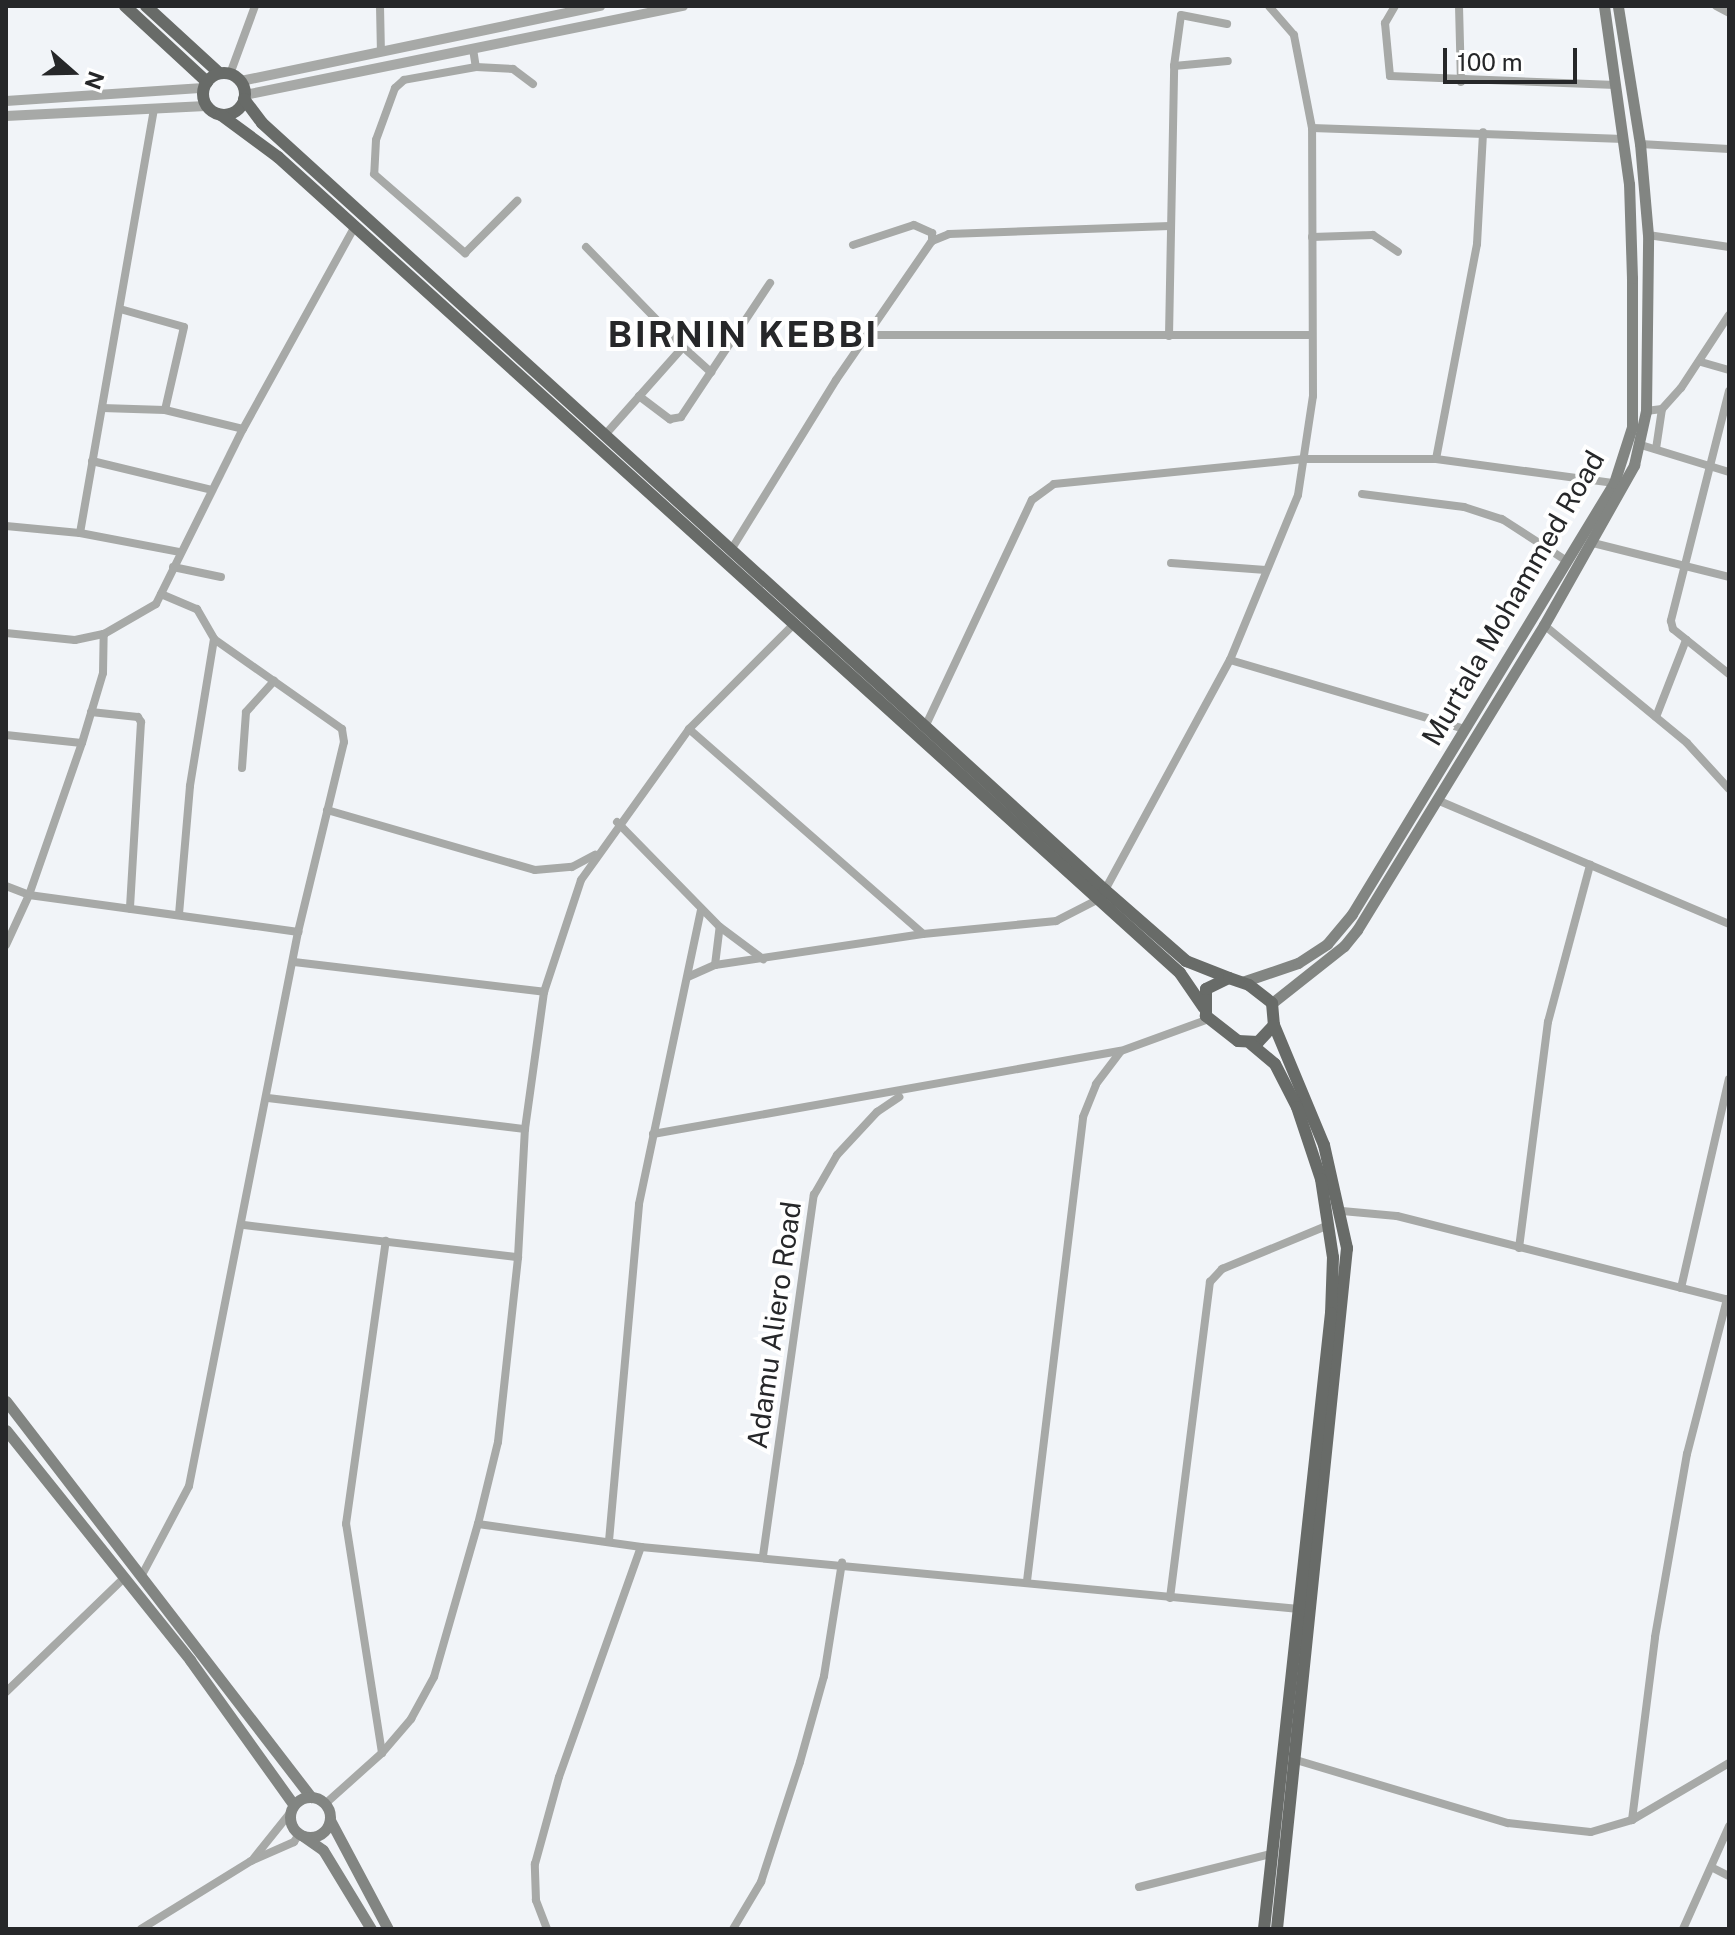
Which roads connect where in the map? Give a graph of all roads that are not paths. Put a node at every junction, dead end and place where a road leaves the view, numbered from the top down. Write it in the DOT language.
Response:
graph roads {
  1 [pos="125,6"];
  2 [pos="146,6"];
  3 [pos="255,6"];
  4 [pos="380,6"];
  5 [pos="600,6"];
  6 [pos="683,6"];
  7 [pos="1269,6"];
  8 [pos="1395,6"];
  9 [pos="1459,6"];
  10 [pos="1604,6"];
  11 [pos="1618,6"];
  12 [pos="1716,6"];
  13 [pos="1729,13"];
  14 [pos="1227,24"];
  15 [pos="470,33"];
  16 [pos="473,49"];
  17 [pos="381,52"];
  18 [pos="1228,61"];
  19 [pos="1174,66"];
  20 [pos="476,67"];
  21 [pos="230,76"];
  22 [pos="1461,82"];
  23 [pos="533,84"];
  24 [pos="205,85"];
  25 [pos="1616,85"];
  26 [pos="245,97"];
  27 [pos="23,100"];
  28 [pos="6,101"];
  29 [pos="206,106"];
  30 [pos="154,109"];
  31 [pos="25,114"];
  32 [pos="221,115"];
  33 [pos="6,116"];
  34 [pos="1312,128"];
  35 [pos="1483,132"];
  36 [pos="1624,139"];
  37 [pos="1640,144"];
  38 [pos="1729,149"];
  39 [pos="517,201"];
  40 [pos="355,226"];
  41 [pos="1170,226"];
  42 [pos="1648,235"];
  43 [pos="1312,237"];
  44 [pos="932,241"];
  45 [pos="853,245"];
  46 [pos="586,247"];
  47 [pos="1729,247"];
  48 [pos="1398,252"];
  49 [pos="770,283"];
  50 [pos="120,309"];
  51 [pos="1729,315"];
  52 [pos="870,335"];
  53 [pos="1312,335"];
  54 [pos="1169,336"];
  55 [pos="683,347"];
  56 [pos="1701,362"];
  57 [pos="1729,370"];
  58 [pos="711,372"];
  59 [pos="1729,391"];
  60 [pos="639,396"];
  61 [pos="102,408"];
  62 [pos="1662,409"];
  63 [pos="165,410"];
  64 [pos="1646,411"];
  65 [pos="243,429"];
  66 [pos="604,436"];
  67 [pos="1641,445"];
  68 [pos="1656,449"];
  69 [pos="1304,459"];
  70 [pos="1436,459"];
  71 [pos="92,461"];
  72 [pos="1711,467"];
  73 [pos="1729,472"];
  74 [pos="1614,483"];
  75 [pos="212,490"];
  76 [pos="1362,494"];
  77 [pos="1606,507"];
  78 [pos="6,526"];
  79 [pos="80,533"];
  80 [pos="1593,543"];
  81 [pos="731,550"];
  82 [pos="180,552"];
  83 [pos="1567,561"];
  84 [pos="1171,563"];
  85 [pos="1683,566"];
  86 [pos="173,567"];
  87 [pos="1266,570"];
  88 [pos="221,577"];
  89 [pos="1729,577"];
  90 [pos="161,594"];
  91 [pos="793,625"];
  92 [pos="1544,625"];
  93 [pos="6,633"];
  94 [pos="104,634"];
  95 [pos="214,639"];
  96 [pos="1686,640"];
  97 [pos="1230,660"];
  98 [pos="1729,674"];
  99 [pos="274,681"];
  100 [pos="91,712"];
  101 [pos="1656,717"];
  102 [pos="925,727"];
  103 [pos="689,729"];
  104 [pos="1465,729"];
  105 [pos="6,735"];
  106 [pos="82,743"];
  107 [pos="242,768"];
  108 [pos="1729,789"];
  109 [pos="1437,800"];
  110 [pos="327,810"];
  111 [pos="617,822"];
  112 [pos="596,855"];
  113 [pos="1590,865"];
  114 [pos="6,886"];
  115 [pos="29,895"];
  116 [pos="1101,895"];
  117 [pos="130,909"];
  118 [pos="701,909"];
  119 [pos="179,915"];
  120 [pos="1729,924"];
  121 [pos="720,927"];
  122 [pos="298,932"];
  123 [pos="923,934"];
  124 [pos="6,945"];
  125 [pos="763,959"];
  126 [pos="294,962"];
  127 [pos="715,965"];
  128 [pos="690,976"];
  129 [pos="1236,980"];
  130 [pos="544,992"];
  131 [pos="1272,1003"];
  132 [pos="1206,1014"];
  133 [pos="1274,1025"];
  134 [pos="1251,1044"];
  135 [pos="1121,1051"];
  136 [pos="1729,1079"];
  137 [pos="911,1092"];
  138 [pos="268,1098"];
  139 [pos="525,1129"];
  140 [pos="653,1134"];
  141 [pos="1342,1211"];
  142 [pos="1330,1224"];
  143 [pos="244,1225"];
  144 [pos="386,1241"];
  145 [pos="1519,1248"];
  146 [pos="518,1257"];
  147 [pos="1681,1288"];
  148 [pos="1728,1300"];
  149 [pos="6,1401"];
  150 [pos="6,1430"];
  151 [pos="478,1524"];
  152 [pos="609,1541"];
  153 [pos="641,1547"];
  154 [pos="763,1556"];
  155 [pos="842,1562"];
  156 [pos="143,1573"];
  157 [pos="125,1577"];
  158 [pos="1027,1581"];
  159 [pos="1170,1598"];
  160 [pos="1299,1609"];
  161 [pos="6,1692"];
  162 [pos="382,1753"];
  163 [pos="1296,1760"];
  164 [pos="1729,1763"];
  165 [pos="311,1797"];
  166 [pos="325,1804"];
  167 [pos="292,1809"];
  168 [pos="330,1820"];
  169 [pos="1632,1820"];
  170 [pos="1729,1826"];
  171 [pos="301,1835"];
  172 [pos="1279,1853"];
  173 [pos="251,1861"];
  174 [pos="1713,1868"];
  175 [pos="1729,1876"];
  176 [pos="1139,1887"];
  177 [pos="141,1929"];
  178 [pos="371,1929"];
  179 [pos="388,1929"];
  180 [pos="547,1929"];
  181 [pos="733,1929"];
  182 [pos="1264,1929"];
  183 [pos="1277,1929"];
  184 [pos="1683,1929"];
  1 -- 24 [label="main road"];
  2 -- 21 [label="main road"];
  3 -- 21 [label="street"];
  4 -- 17 [label="street"];
  5 -- 15 [label="street"];
  6 -- 16 [label="street"];
  7 -- 34 [label="street"];
  8 -- 22 [label="street"];
  9 -- 22 [label="street"];
  10 -- 25 [label="main road, Murtala Mohammed Road"];
  11 -- 37 [label="main road, Murtala Mohammed Road"];
  12 -- 13 [label="street"];
  14 -- 19 [label="street"];
  15 -- 16 [label="street"];
  15 -- 17 [label="street"];
  16 -- 20 [label="street"];
  16 -- 26 [label="street"];
  17 -- 21 [label="street"];
  18 -- 19 [label="street"];
  19 -- 41 [label="street"];
  20 -- 23 [label="street"];
  20 -- 39 [label="street"];
  21 -- 24 [label="main road"];
  21 -- 26 [label="main road"];
  22 -- 25 [label="street"];
  24 -- 27 [label="street"];
  24 -- 29 [label="main road"];
  25 -- 36 [label="main road, Murtala Mohammed Road"];
  26 -- 32 [label="main road"];
  26 -- 66 [label="main road"];
  27 -- 28 [label="street"];
  27 -- 31 [label="street"];
  29 -- 30 [label="street"];
  29 -- 32 [label="main road"];
  30 -- 31 [label="street"];
  30 -- 50 [label="street"];
  31 -- 33 [label="street"];
  32 -- 40 [label="main road"];
  34 -- 35 [label="street"];
  34 -- 43 [label="street"];
  35 -- 36 [label="street"];
  35 -- 70 [label="street"];
  36 -- 74 [label="main road, Murtala Mohammed Road"];
  37 -- 38 [label="street"];
  37 -- 42 [label="main road, Murtala Mohammed Road"];
  40 -- 65 [label="street"];
  40 -- 91 [label="main road"];
  41 -- 44 [label="street"];
  41 -- 54 [label="street"];
  42 -- 47 [label="street"];
  42 -- 64 [label="main road, Murtala Mohammed Road"];
  43 -- 48 [label="street"];
  43 -- 53 [label="street"];
  44 -- 45 [label="street"];
  44 -- 52 [label="street"];
  46 -- 55 [label="street"];
  49 -- 58 [label="street"];
  50 -- 61 [label="street"];
  50 -- 63 [label="street"];
  51 -- 56 [label="street"];
  52 -- 54 [label="street"];
  52 -- 81 [label="street"];
  53 -- 54 [label="street"];
  53 -- 69 [label="street"];
  55 -- 58 [label="street"];
  55 -- 60 [label="street"];
  56 -- 57 [label="street"];
  56 -- 62 [label="street"];
  58 -- 60 [label="street"];
  59 -- 72 [label="street"];
  60 -- 66 [label="street"];
  61 -- 63 [label="street"];
  61 -- 71 [label="street"];
  62 -- 64 [label="street"];
  62 -- 68 [label="street"];
  63 -- 65 [label="street"];
  64 -- 67 [label="main road, Murtala Mohammed Road"];
  65 -- 75 [label="street"];
  66 -- 81 [label="main road"];
  67 -- 68 [label="street"];
  67 -- 77 [label="main road, Murtala Mohammed Road"];
  68 -- 72 [label="street"];
  69 -- 70 [label="street"];
  69 -- 87 [label="street"];
  69 -- 102 [label="street"];
  70 -- 74 [label="street"];
  71 -- 75 [label="street"];
  71 -- 79 [label="street"];
  72 -- 73 [label="street"];
  72 -- 85 [label="street"];
  74 -- 77 [label="main road, Murtala Mohammed Road"];
  75 -- 82 [label="street"];
  76 -- 83 [label="street"];
  77 -- 80 [label="main road, Murtala Mohammed Road"];
  77 -- 83 [label="main road, Murtala Mohammed Road"];
  78 -- 79 [label="street"];
  79 -- 82 [label="street"];
  80 -- 85 [label="street"];
  80 -- 92 [label="main road, Murtala Mohammed Road"];
  81 -- 102 [label="main road"];
  82 -- 86 [label="street"];
  83 -- 104 [label="main road, Murtala Mohammed Road"];
  84 -- 87 [label="street"];
  85 -- 89 [label="street"];
  85 -- 96 [label="street"];
  86 -- 88 [label="street"];
  86 -- 90 [label="street"];
  87 -- 97 [label="street"];
  90 -- 94 [label="street"];
  90 -- 95 [label="street"];
  91 -- 103 [label="street"];
  91 -- 116 [label="main road"];
  92 -- 101 [label="street"];
  92 -- 109 [label="main road, Murtala Mohammed Road"];
  93 -- 94 [label="street"];
  94 -- 100 [label="street"];
  95 -- 99 [label="street"];
  95 -- 119 [label="street"];
  96 -- 98 [label="street"];
  96 -- 101 [label="street"];
  97 -- 104 [label="street"];
  97 -- 116 [label="street"];
  99 -- 107 [label="street"];
  99 -- 110 [label="street"];
  100 -- 106 [label="street"];
  100 -- 117 [label="street"];
  101 -- 108 [label="street"];
  102 -- 116 [label="main road"];
  103 -- 111 [label="street"];
  103 -- 123 [label="street"];
  104 -- 129 [label="main road, Murtala Mohammed Road"];
  105 -- 106 [label="street"];
  106 -- 115 [label="street"];
  109 -- 113 [label="street"];
  109 -- 131 [label="main road, Murtala Mohammed Road"];
  110 -- 112 [label="street"];
  110 -- 122 [label="street"];
  111 -- 112 [label="street"];
  111 -- 118 [label="street"];
  112 -- 130 [label="street"];
  113 -- 120 [label="street"];
  113 -- 145 [label="street"];
  114 -- 115 [label="street"];
  115 -- 117 [label="street"];
  115 -- 124 [label="street"];
  116 -- 123 [label="street"];
  116 -- 129 [label="main road"];
  116 -- 132 [label="main road"];
  117 -- 119 [label="street"];
  118 -- 121 [label="street"];
  118 -- 128 [label="street"];
  119 -- 122 [label="street"];
  121 -- 125 [label="street"];
  121 -- 127 [label="street"];
  122 -- 126 [label="street"];
  123 -- 125 [label="street"];
  125 -- 127 [label="street"];
  126 -- 130 [label="street"];
  126 -- 138 [label="street"];
  127 -- 128 [label="street"];
  128 -- 140 [label="street"];
  129 -- 131 [label="main road"];
  129 -- 132 [label="main road"];
  130 -- 139 [label="street"];
  131 -- 133 [label="main road"];
  132 -- 134 [label="main road"];
  132 -- 135 [label="street"];
  133 -- 134 [label="main road"];
  133 -- 141 [label="main road"];
  134 -- 142 [label="main road"];
  135 -- 137 [label="street"];
  135 -- 158 [label="street"];
  136 -- 147 [label="street"];
  137 -- 140 [label="street"];
  137 -- 154 [label="street, Adamu Aliero Road"];
  138 -- 139 [label="street"];
  138 -- 143 [label="street"];
  139 -- 146 [label="street"];
  140 -- 152 [label="street"];
  141 -- 145 [label="street"];
  141 -- 163 [label="main road"];
  142 -- 159 [label="street"];
  142 -- 160 [label="main road"];
  143 -- 144 [label="street"];
  143 -- 156 [label="street"];
  144 -- 146 [label="street"];
  144 -- 162 [label="street"];
  145 -- 147 [label="street"];
  146 -- 151 [label="street"];
  147 -- 148 [label="street"];
  148 -- 169 [label="street"];
  149 -- 156 [label="main road"];
  150 -- 157 [label="main road"];
  151 -- 152 [label="street"];
  151 -- 162 [label="street"];
  152 -- 153 [label="street"];
  153 -- 154 [label="street"];
  153 -- 180 [label="street"];
  154 -- 155 [label="street"];
  155 -- 158 [label="street"];
  155 -- 181 [label="street"];
  156 -- 165 [label="main road"];
  157 -- 161 [label="street"];
  157 -- 167 [label="main road"];
  158 -- 159 [label="street"];
  159 -- 160 [label="street"];
  160 -- 172 [label="main road"];
  162 -- 166 [label="street"];
  163 -- 169 [label="street"];
  163 -- 172 [label="main road"];
  164 -- 169 [label="street"];
  165 -- 166 [label="main road"];
  165 -- 167 [label="main road"];
  166 -- 168 [label="main road"];
  167 -- 171 [label="main road"];
  167 -- 173 [label="street"];
  168 -- 171 [label="main road"];
  168 -- 179 [label="main road"];
  170 -- 174 [label="street"];
  171 -- 173 [label="street"];
  171 -- 178 [label="main road"];
  172 -- 176 [label="street"];
  172 -- 182 [label="main road"];
  172 -- 183 [label="main road"];
  173 -- 177 [label="street"];
  174 -- 175 [label="street"];
  174 -- 184 [label="street"];
}
